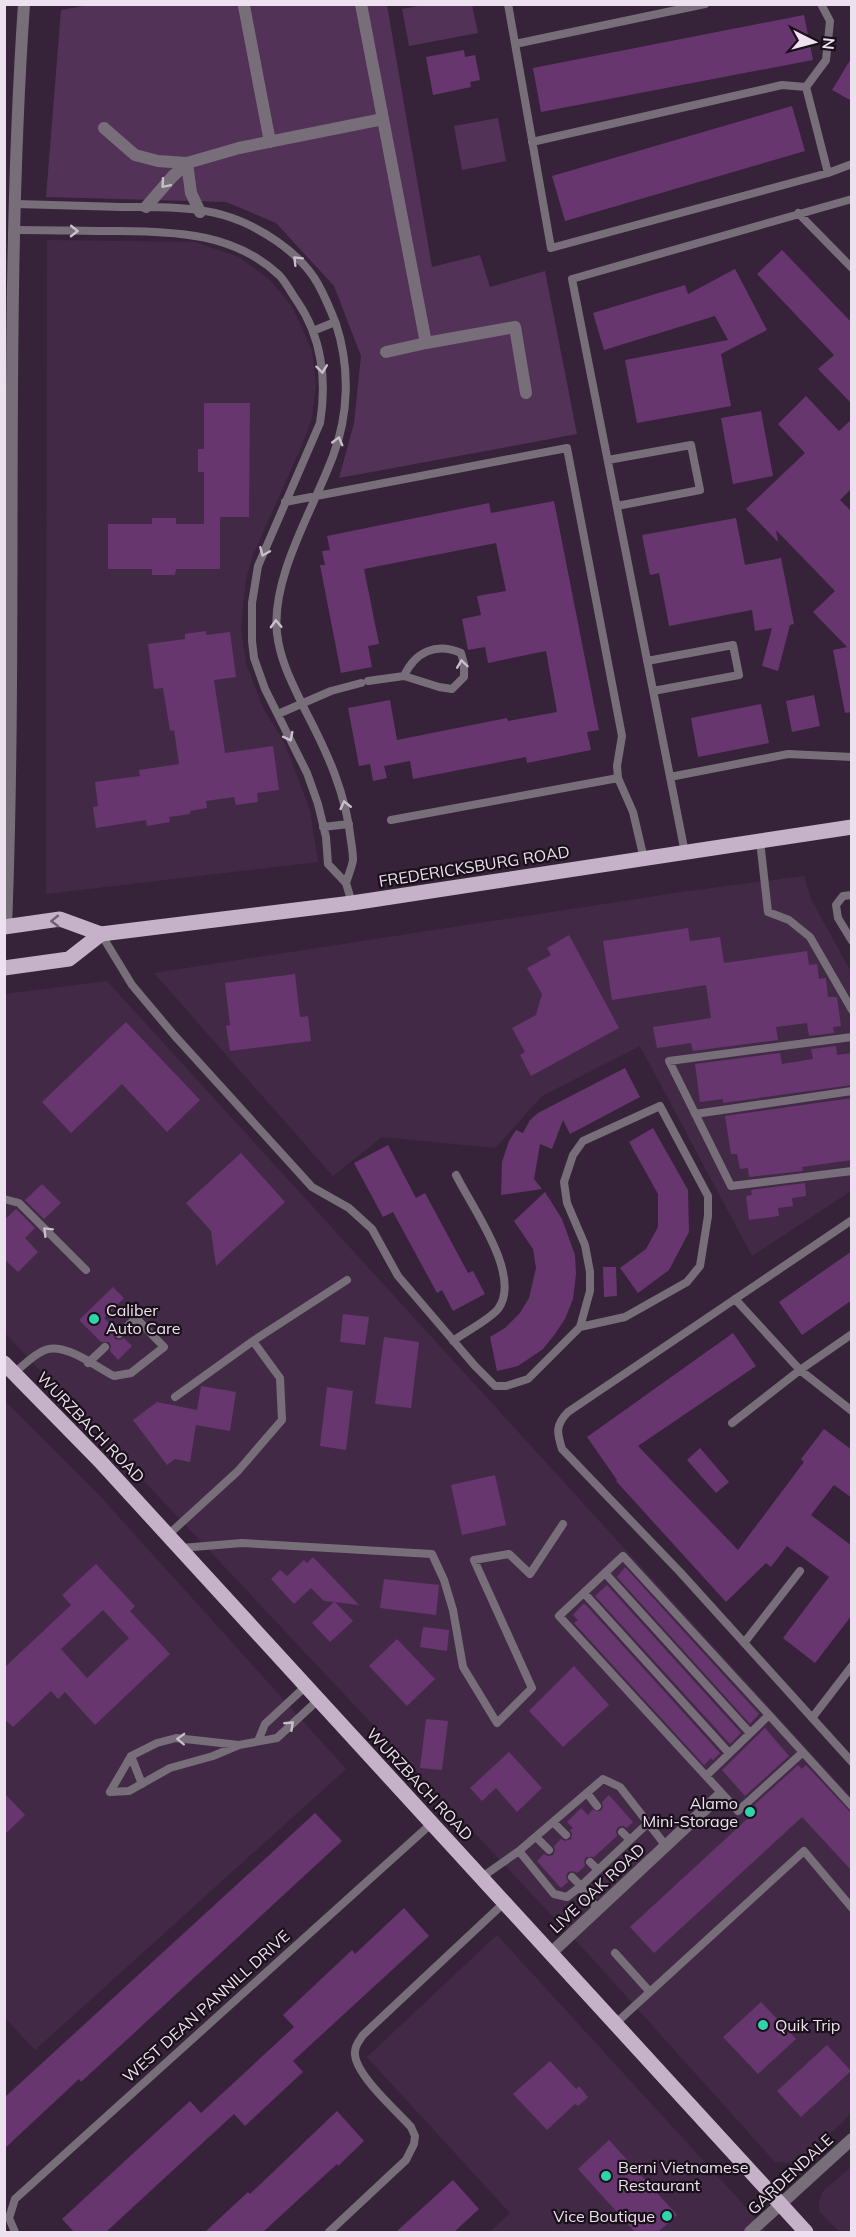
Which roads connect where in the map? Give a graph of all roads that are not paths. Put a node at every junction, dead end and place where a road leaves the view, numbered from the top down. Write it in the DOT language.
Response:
graph roads {
  1 [pos="24,4"];
  2 [pos="361,4"];
  3 [pos="508,4"];
  4 [pos="705,4"];
  5 [pos="821,4"];
  6 [pos="244,6"];
  7 [pos="515,44"];
  8 [pos="806,87"];
  9 [pos="383,119"];
  10 [pos="104,128"];
  11 [pos="532,141"];
  12 [pos="270,142"];
  13 [pos="187,163"];
  14 [pos="852,165"];
  15 [pos="828,173"];
  16 [pos="850,202"];
  17 [pos="16,204"];
  18 [pos="146,207"];
  19 [pos="200,212"];
  20 [pos="798,213"];
  21 [pos="15,230"];
  22 [pos="10,268"];
  23 [pos="852,268"];
  24 [pos="335,322"];
  25 [pos="313,332"];
  26 [pos="9,338"];
  27 [pos="426,343"];
  28 [pos="386,352"];
  29 [pos="526,393"];
  30 [pos="608,460"];
  31 [pos="317,496"];
  32 [pos="285,502"];
  33 [pos="617,506"];
  34 [pos="8,512"];
  35 [pos="8,561"];
  36 [pos="647,661"];
  37 [pos="404,676"];
  38 [pos="653,691"];
  39 [pos="302,704"];
  40 [pos="278,714"];
  41 [pos="852,757"];
  42 [pos="670,777"];
  43 [pos="618,778"];
  44 [pos="391,820"];
  45 [pos="349,824"];
  46 [pos="323,827"];
  47 [pos="852,828"];
  48 [pos="760,841"];
  49 [pos="685,853"];
  50 [pos="644,859"];
  51 [pos="346,883"];
  52 [pos="852,895"];
  53 [pos="352,903"];
  54 [pos="5,928"];
  55 [pos="101,934"];
  56 [pos="852,941"];
  57 [pos="4,968"];
  58 [pos="852,1010"];
  59 [pos="852,1037"];
  60 [pos="852,1092"];
  61 [pos="695,1114"];
  62 [pos="852,1171"];
  63 [pos="456,1175"];
  64 [pos="4,1199"];
  65 [pos="852,1220"];
  66 [pos="86,1270"];
  67 [pos="347,1280"];
  68 [pos="735,1299"];
  69 [pos="580,1327"];
  70 [pos="119,1334"];
  71 [pos="852,1334"];
  72 [pos="253,1341"];
  73 [pos="453,1341"];
  74 [pos="105,1347"];
  75 [pos="88,1363"];
  76 [pos="9,1368"];
  77 [pos="800,1370"];
  78 [pos="175,1397"];
  79 [pos="852,1411"];
  80 [pos="732,1423"];
  81 [pos="563,1524"];
  82 [pos="168,1535"];
  83 [pos="180,1548"];
  84 [pos="800,1571"];
  85 [pos="605,1573"];
  86 [pos="584,1593"];
  87 [pos="744,1643"];
  88 [pos="852,1666"];
  89 [pos="306,1686"];
  90 [pos="318,1700"];
  91 [pos="769,1715"];
  92 [pos="812,1718"];
  93 [pos="750,1733"];
  94 [pos="258,1741"];
  95 [pos="239,1745"];
  96 [pos="803,1752"];
  97 [pos="729,1753"];
  98 [pos="131,1756"];
  99 [pos="852,1762"];
  100 [pos="706,1776"];
  101 [pos="142,1784"];
  102 [pos="586,1793"];
  103 [pos="720,1796"];
  104 [pos="597,1806"];
  105 [pos="852,1806"];
  106 [pos="553,1822"];
  107 [pos="432,1823"];
  108 [pos="648,1823"];
  109 [pos="622,1832"];
  110 [pos="566,1835"];
  111 [pos="536,1836"];
  112 [pos="630,1840"];
  113 [pos="666,1846"];
  114 [pos="549,1850"];
  115 [pos="519,1851"];
  116 [pos="590,1862"];
  117 [pos="597,1870"];
  118 [pos="482,1877"];
  119 [pos="573,1877"];
  120 [pos="581,1886"];
  121 [pos="505,1902"];
  122 [pos="852,1908"];
  123 [pos="599,1909"];
  124 [pos="551,1953"];
  125 [pos="615,1953"];
  126 [pos="650,1992"];
  127 [pos="616,2023"];
  128 [pos="852,2139"];
  129 [pos="781,2204"];
  130 [pos="15,2232"];
  131 [pos="329,2232"];
  132 [pos="750,2232"];
  133 [pos="806,2232"];
  1 -- 17 [label="street"];
  2 -- 9 [label="street"];
  3 -- 7 [label="lane"];
  4 -- 7 [label="lane"];
  5 -- 8 [label="lane"];
  6 -- 12 [label="street"];
  7 -- 11 [label="lane"];
  8 -- 11 [label="lane"];
  8 -- 15 [label="lane"];
  9 -- 12 [label="street"];
  9 -- 27 [label="street"];
  10 -- 13 [label="street"];
  11 -- 15 [label="lane"];
  12 -- 13 [label="street"];
  13 -- 18 [label="street, one-way"];
  13 -- 19 [label="street"];
  14 -- 15 [label="lane"];
  16 -- 20 [label="lane"];
  17 -- 18 [label="lane"];
  17 -- 21 [label="street"];
  18 -- 19 [label="lane"];
  24 -- 19 [label="lane, one-way"];
  20 -- 23 [label="lane"];
  20 -- 30 [label="lane"];
  21 -- 22 [label="street"];
  21 -- 25 [label="lane, one-way"];
  22 -- 26 [label="street"];
  24 -- 25 [label="lane"];
  31 -- 24 [label="lane, one-way"];
  25 -- 32 [label="lane, one-way"];
  26 -- 34 [label="street"];
  27 -- 28 [label="street"];
  27 -- 29 [label="street"];
  30 -- 33 [label="lane"];
  30 -- 33 [label="lane"];
  31 -- 32 [label="lane"];
  39 -- 31 [label="lane, one-way"];
  31 -- 43 [label="lane"];
  32 -- 40 [label="lane, one-way"];
  33 -- 36 [label="lane"];
  34 -- 35 [label="street"];
  35 -- 54 [label="street"];
  36 -- 38 [label="lane"];
  36 -- 38 [label="lane"];
  37 -- 37 [label="lane, one-way"];
  37 -- 39 [label="lane"];
  38 -- 42 [label="lane"];
  39 -- 40 [label="lane"];
  45 -- 39 [label="lane, one-way"];
  40 -- 46 [label="lane, one-way"];
  41 -- 42 [label="lane"];
  42 -- 49 [label="lane"];
  43 -- 44 [label="lane"];
  43 -- 50 [label="lane"];
  45 -- 46 [label="lane"];
  45 -- 51 [label="lane"];
  46 -- 51 [label="lane"];
  47 -- 48 [label="main road, FREDERICKSBURG ROAD"];
  48 -- 49 [label="main road, FREDERICKSBURG ROAD"];
  48 -- 58 [label="lane"];
  49 -- 50 [label="main road, FREDERICKSBURG ROAD"];
  50 -- 53 [label="main road, FREDERICKSBURG ROAD"];
  51 -- 53 [label="lane"];
  52 -- 56 [label="lane"];
  53 -- 55 [label="main road, FREDERICKSBURG ROAD"];
  55 -- 54 [label="main road, FREDERICKSBURG ROAD, one-way"];
  55 -- 57 [label="main road"];
  55 -- 73 [label="lane"];
  59 -- 61 [label="lane"];
  60 -- 61 [label="lane"];
  61 -- 62 [label="lane"];
  63 -- 73 [label="lane"];
  66 -- 64 [label="lane, one-way"];
  65 -- 68 [label="lane"];
  67 -- 72 [label="lane"];
  68 -- 77 [label="lane"];
  68 -- 87 [label="lane"];
  69 -- 69 [label="lane"];
  69 -- 73 [label="lane"];
  70 -- 75 [label="lane"];
  71 -- 77 [label="lane"];
  72 -- 78 [label="lane"];
  72 -- 82 [label="lane"];
  74 -- 75 [label="lane"];
  75 -- 76 [label="lane"];
  76 -- 82 [label="main road, WURZBACH ROAD"];
  77 -- 79 [label="lane"];
  77 -- 80 [label="lane"];
  81 -- 83 [label="lane"];
  82 -- 83 [label="main road, WURZBACH ROAD"];
  83 -- 89 [label="main road, WURZBACH ROAD"];
  84 -- 87 [label="lane"];
  85 -- 86 [label="lane"];
  85 -- 91 [label="lane"];
  85 -- 93 [label="lane"];
  86 -- 97 [label="lane"];
  86 -- 100 [label="lane"];
  87 -- 92 [label="lane"];
  88 -- 92 [label="lane"];
  89 -- 90 [label="main road, WURZBACH ROAD"];
  89 -- 94 [label="lane"];
  94 -- 90 [label="lane, one-way"];
  90 -- 107 [label="main road, WURZBACH ROAD"];
  91 -- 93 [label="lane"];
  91 -- 96 [label="lane"];
  92 -- 99 [label="lane"];
  93 -- 97 [label="lane"];
  94 -- 95 [label="lane"];
  95 -- 98 [label="lane, one-way"];
  95 -- 101 [label="lane"];
  96 -- 103 [label="lane"];
  96 -- 105 [label="lane"];
  97 -- 100 [label="lane"];
  98 -- 101 [label="lane"];
  98 -- 101 [label="lane"];
  100 -- 103 [label="lane"];
  102 -- 104 [label="lane"];
  102 -- 106 [label="lane"];
  102 -- 108 [label="lane"];
  103 -- 113 [label="street, LIVE OAK ROAD"];
  106 -- 110 [label="lane"];
  106 -- 111 [label="lane"];
  107 -- 118 [label="main road, WURZBACH ROAD"];
  107 -- 130 [label="lane, WEST DEAN PANNILL DRIVE"];
  108 -- 112 [label="lane"];
  108 -- 113 [label="lane"];
  109 -- 112 [label="lane"];
  111 -- 114 [label="lane"];
  111 -- 115 [label="lane"];
  112 -- 117 [label="lane"];
  113 -- 123 [label="street, LIVE OAK ROAD"];
  115 -- 118 [label="lane"];
  115 -- 120 [label="lane"];
  116 -- 117 [label="lane"];
  117 -- 120 [label="lane"];
  118 -- 121 [label="main road, WURZBACH ROAD"];
  119 -- 120 [label="lane"];
  120 -- 123 [label="lane"];
  121 -- 124 [label="main road, WURZBACH ROAD"];
  121 -- 131 [label="lane"];
  122 -- 126 [label="lane"];
  123 -- 124 [label="street, LIVE OAK ROAD"];
  124 -- 127 [label="main road, WURZBACH ROAD"];
  125 -- 126 [label="lane"];
  126 -- 127 [label="lane"];
  127 -- 129 [label="main road, WURZBACH ROAD"];
  128 -- 129 [label="street, GARDENDALE"];
  129 -- 132 [label="street, GARDENDALE"];
  129 -- 133 [label="main road, WURZBACH ROAD"];
}
